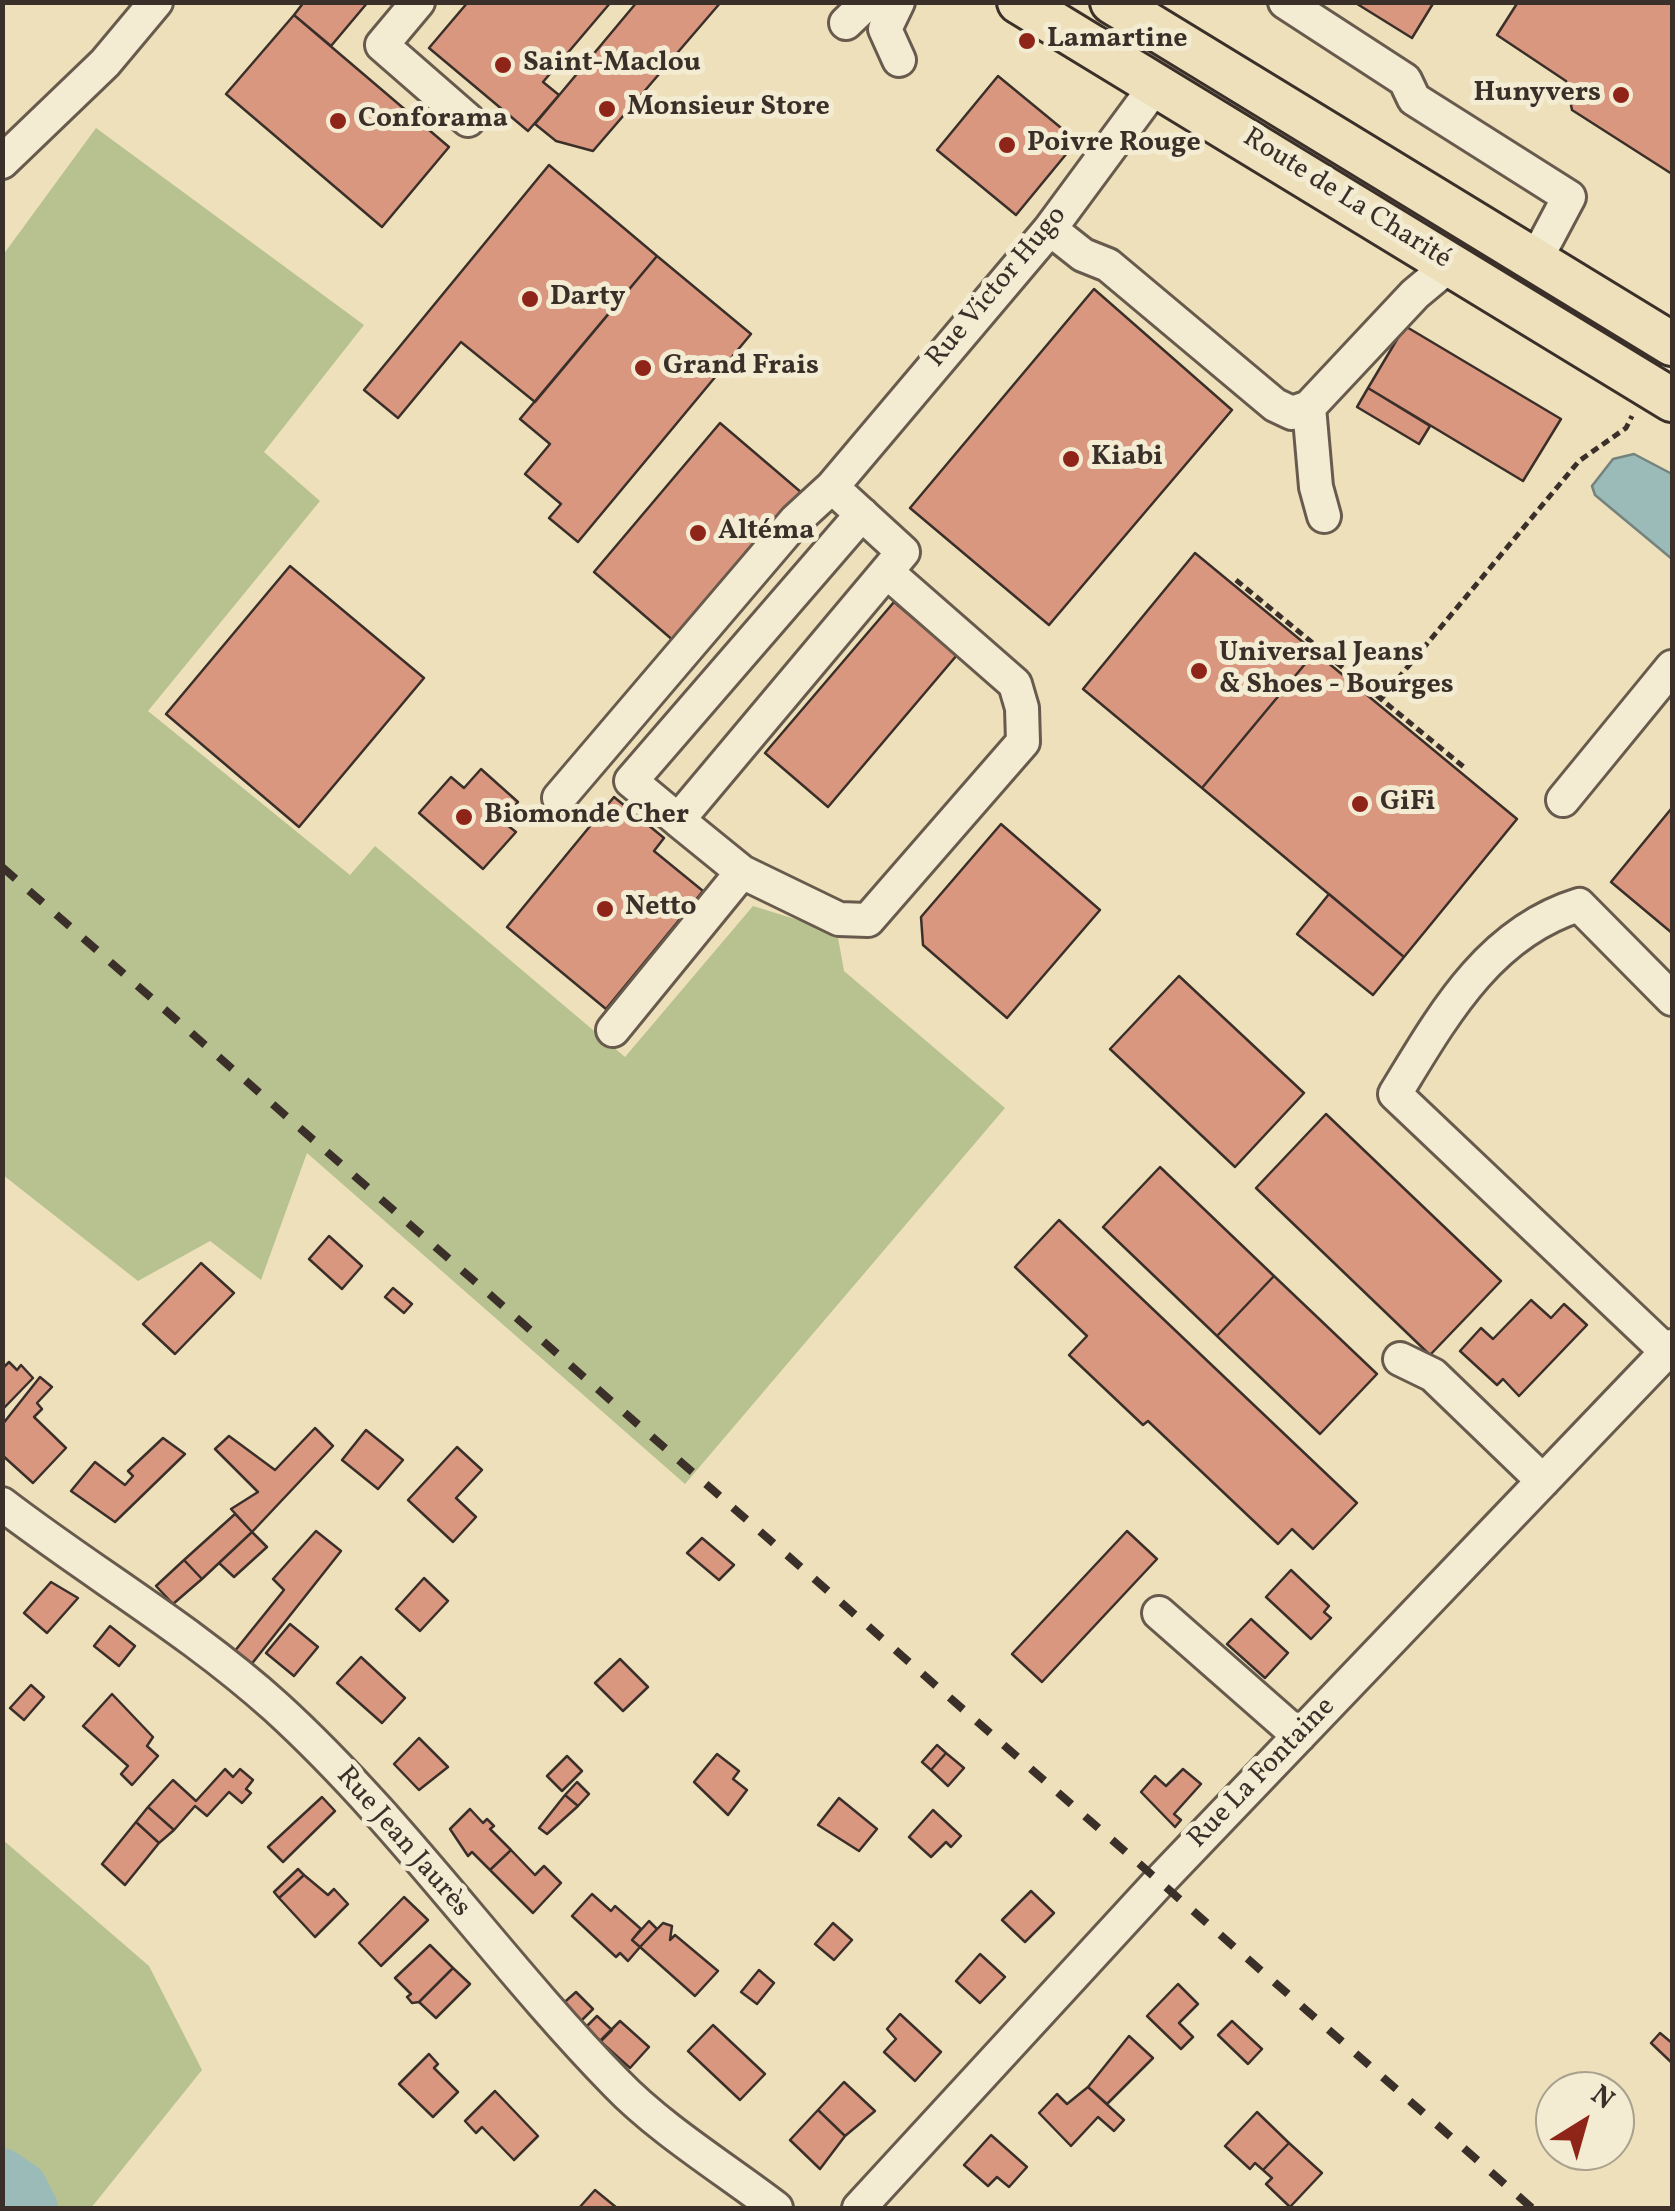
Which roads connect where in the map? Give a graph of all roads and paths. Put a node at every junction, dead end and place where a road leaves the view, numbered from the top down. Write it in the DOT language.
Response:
graph roads {
  1 [pos="418,2"];
  2 [pos="898,2"];
  3 [pos="1019,2"];
  4 [pos="1112,2"];
  5 [pos="1285,2"];
  6 [pos="143,7"];
  7 [pos="899,60"];
  8 [pos="1157,84"];
  9 [pos="468,120"];
  10 [pos="2,162"];
  11 [pos="1050,229"];
  12 [pos="1535,261"];
  13 [pos="1452,264"];
  14 [pos="1672,344"];
  15 [pos="1652,404"];
  16 [pos="1309,407"];
  17 [pos="832,487"];
  18 [pos="862,514"];
  19 [pos="1324,516"];
  20 [pos="886,572"];
  21 [pos="1236,580"];
  22 [pos="1672,667"];
  23 [pos="1381,699"];
  24 [pos="1466,768"];
  25 [pos="559,798"];
  26 [pos="1563,800"];
  27 [pos="678,820"];
  28 [pos="742,872"];
  29 [pos="1672,1000"];
  30 [pos="613,1030"];
  31 [pos="1670,1349"];
  32 [pos="1400,1359"];
  33 [pos="1544,1481"];
  34 [pos="2,1504"];
  35 [pos="1160,1613"];
  36 [pos="1299,1736"];
  37 [pos="776,2208"];
  38 [pos="859,2208"];
  1 -- 9 [label="street"];
  2 -- 7 [label="street"];
  3 -- 8 [label="main road, Route de La Charité"];
  4 -- 12 [label="main road, Route de La Charité"];
  5 -- 12 [label="street"];
  6 -- 10 [label="street"];
  8 -- 11 [label="street, Rue Victor Hugo"];
  8 -- 13 [label="main road, Route de La Charité"];
  11 -- 16 [label="street"];
  11 -- 17 [label="street, Rue Victor Hugo"];
  12 -- 14 [label="main road, Route de La Charité"];
  13 -- 15 [label="main road, Route de La Charité"];
  13 -- 16 [label="street"];
  15 -- 23 [label="path"];
  16 -- 19 [label="street"];
  17 -- 18 [label="street"];
  17 -- 25 [label="street, Rue Victor Hugo"];
  18 -- 20 [label="street"];
  18 -- 27 [label="street"];
  20 -- 27 [label="street"];
  20 -- 28 [label="street"];
  21 -- 23 [label="path"];
  22 -- 26 [label="street"];
  23 -- 24 [label="path"];
  27 -- 28 [label="street"];
  28 -- 30 [label="street"];
  29 -- 31 [label="street"];
  31 -- 33 [label="street, Rue La Fontaine"];
  32 -- 33 [label="street"];
  33 -- 36 [label="street, Rue La Fontaine"];
  34 -- 37 [label="street, Rue Jean Jaurès"];
  35 -- 36 [label="street"];
  36 -- 38 [label="street, Rue La Fontaine"];
}
